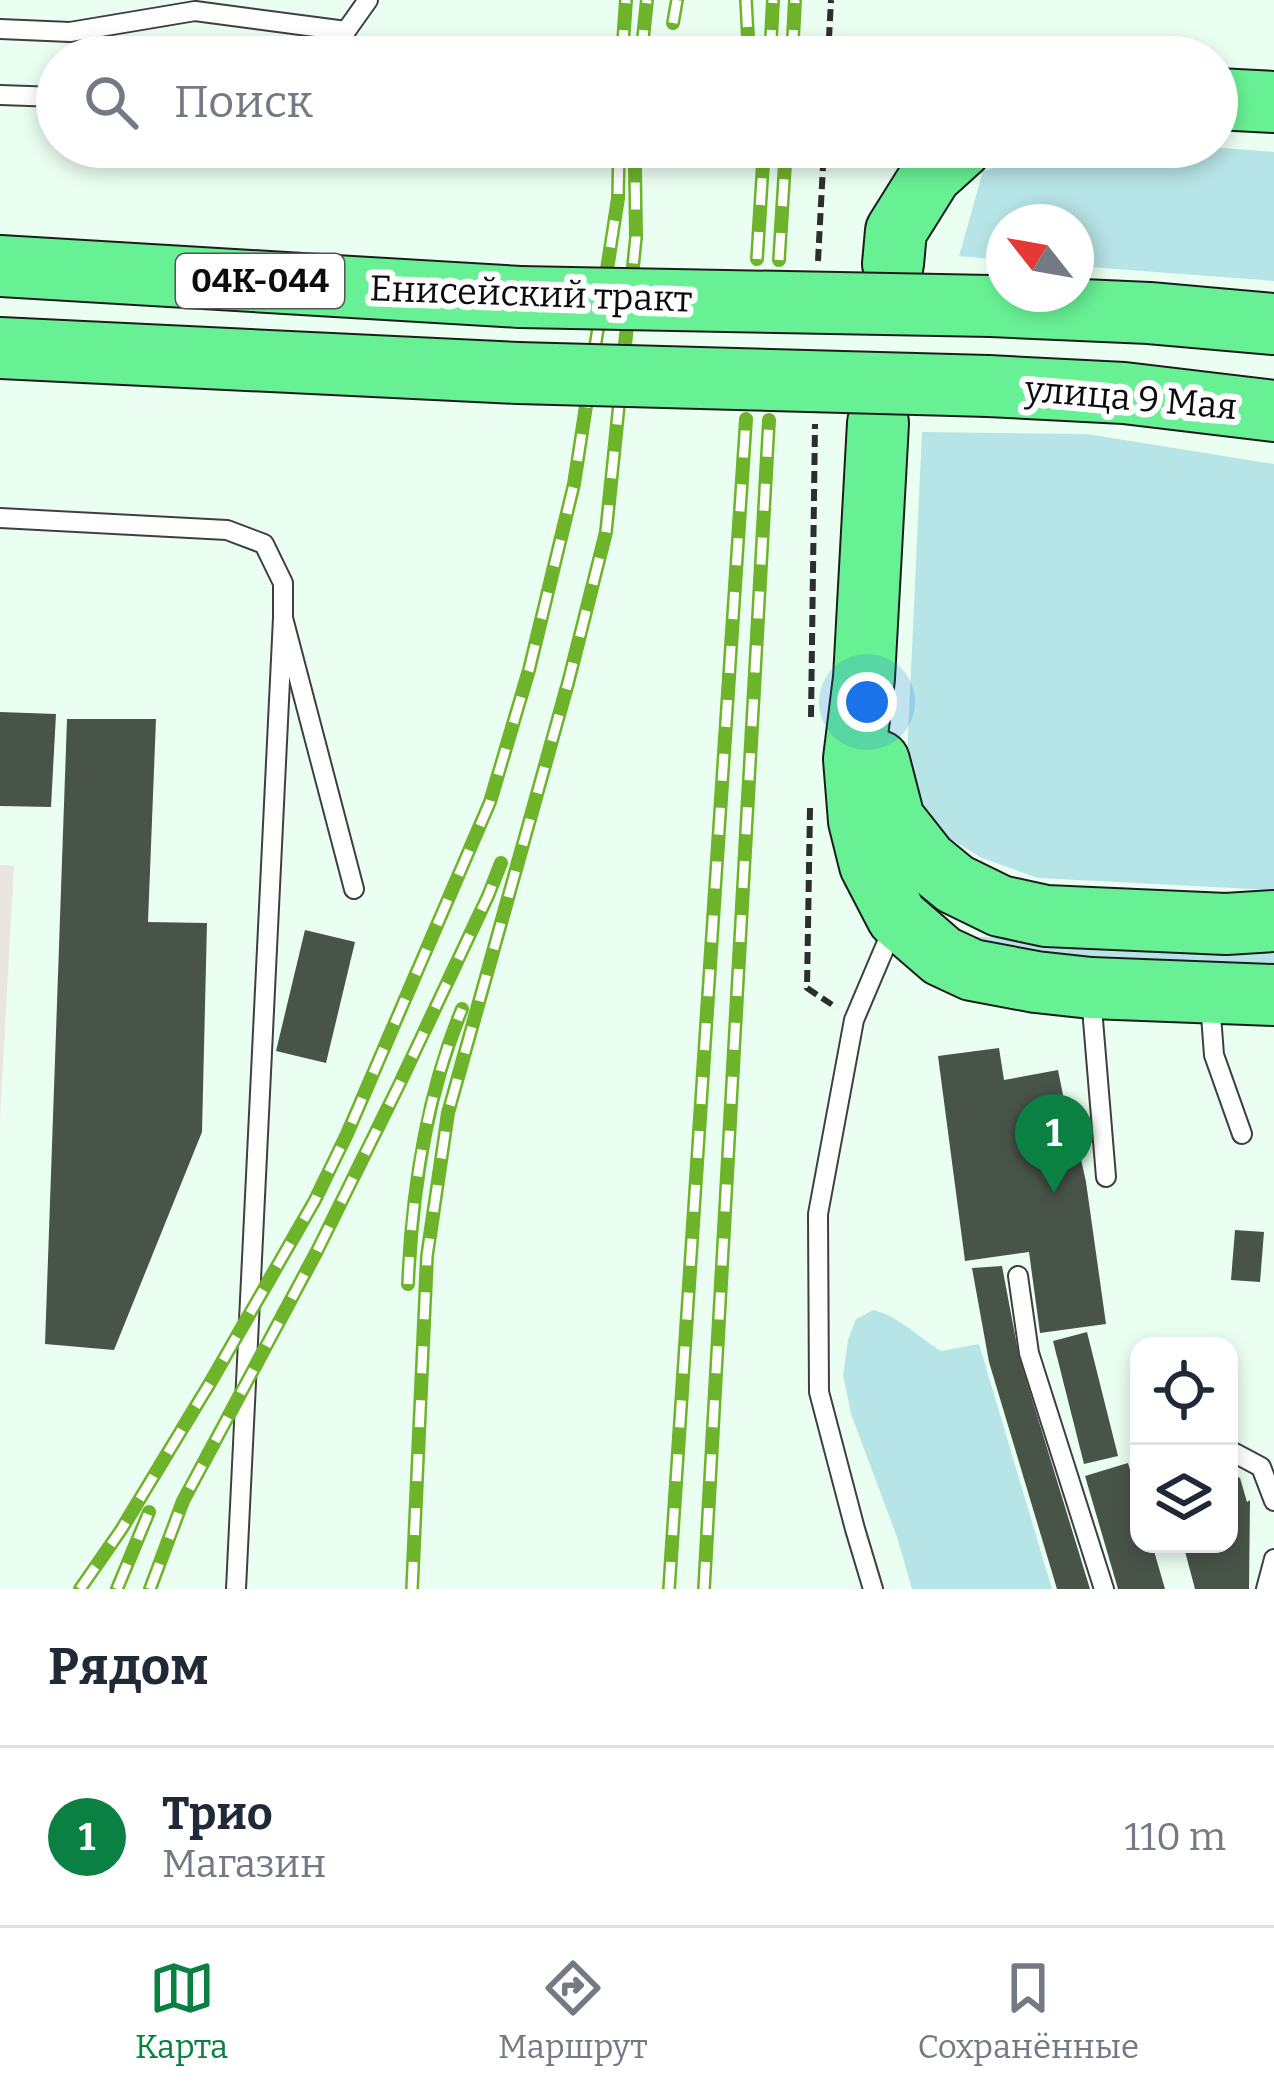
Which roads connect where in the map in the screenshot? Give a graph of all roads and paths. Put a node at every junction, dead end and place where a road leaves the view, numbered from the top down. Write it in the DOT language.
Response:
graph roads {
  1 [pos="368,0"];
  2 [pos="831,0"];
  3 [pos="195,6"];
  4 [pos="0,29"];
  5 [pos="346,31"];
  6 [pos="341,36"];
  7 [pos="829,36"];
  8 [pos="0,95"];
  9 [pos="36,96"];
  10 [pos="1238,100"];
  11 [pos="1274,102"];
  12 [pos="823,168"];
  13 [pos="939,168"];
  14 [pos="893,264"];
  15 [pos="818,265"];
  16 [pos="0,266"];
  17 [pos="1274,323"];
  18 [pos="0,349"];
  19 [pos="816,403"];
  20 [pos="1274,411"];
  21 [pos="878,423"];
  22 [pos="0,518"];
  23 [pos="283,618"];
  24 [pos="864,678"];
  25 [pos="811,730"];
  26 [pos="810,800"];
  27 [pos="354,889"];
  28 [pos="897,917"];
  29 [pos="1274,921"];
  30 [pos="1091,988"];
  31 [pos="1210,992"];
  32 [pos="1274,995"];
  33 [pos="854,1020"];
  34 [pos="1242,1134"];
  35 [pos="1106,1177"];
  36 [pos="1018,1276"];
  37 [pos="1238,1455"];
  38 [pos="1274,1501"];
  39 [pos="1274,1559"];
  40 [pos="236,1589"];
  41 [pos="873,1589"];
  42 [pos="1104,1589"];
  43 [pos="1267,1589"];
  1 -- 5 [label="lane"];
  2 -- 7 [label="path"];
  3 -- 4 [label="lane"];
  3 -- 5 [label="lane"];
  5 -- 6 [label="lane"];
  8 -- 9 [label="lane"];
  10 -- 11 [label="main road"];
  12 -- 15 [label="path"];
  13 -- 14 [label="main road"];
  16 -- 17 [label="main road, Енисейский тракт / 04К-044, bridge"];
  18 -- 20 [label="main road, улица 9 Мая / 04К-044, bridge"];
  19 -- 25 [label="path"];
  21 -- 24 [label="main road"];
  22 -- 23 [label="lane"];
  23 -- 27 [label="lane"];
  23 -- 40 [label="lane"];
  24 -- 28 [label="main road"];
  24 -- 29 [label="main road"];
  26 -- 33 [label="path"];
  28 -- 30 [label="main road"];
  28 -- 33 [label="lane"];
  30 -- 31 [label="main road"];
  30 -- 35 [label="lane"];
  31 -- 32 [label="main road"];
  31 -- 34 [label="lane"];
  33 -- 41 [label="lane"];
  36 -- 42 [label="lane"];
  37 -- 38 [label="lane"];
  39 -- 43 [label="lane"];
}
